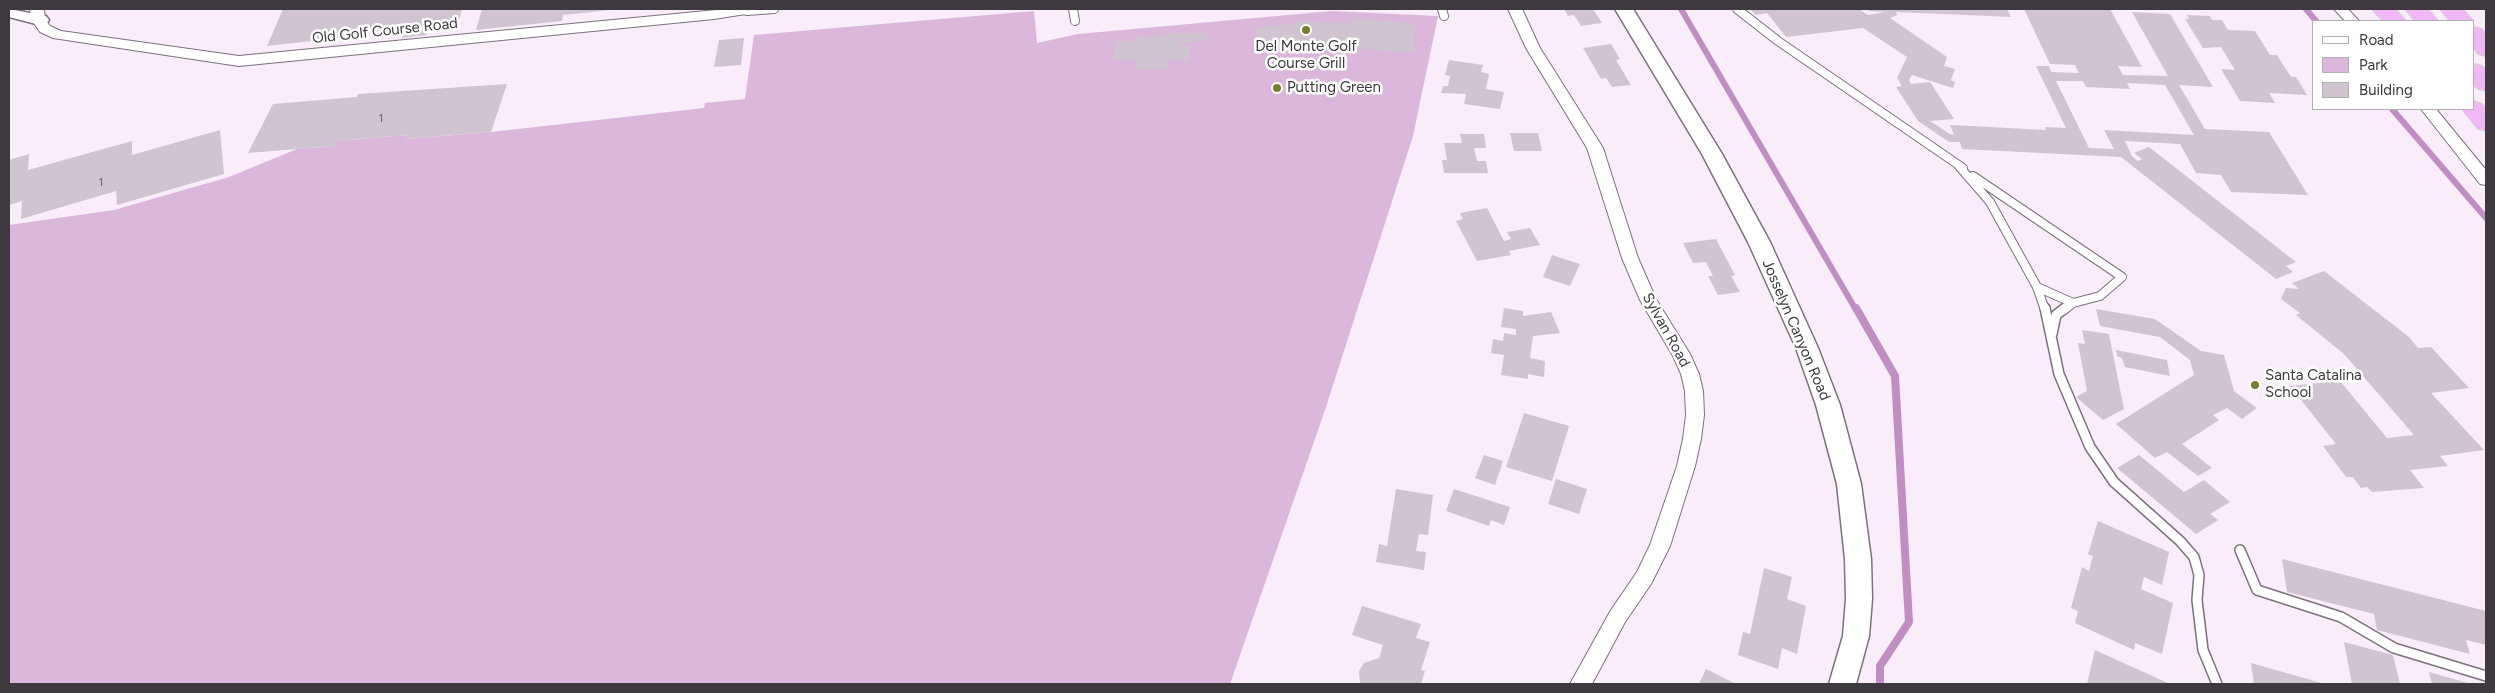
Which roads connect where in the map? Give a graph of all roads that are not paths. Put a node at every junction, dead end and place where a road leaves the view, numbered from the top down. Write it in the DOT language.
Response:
graph roads {
  1 [pos="774,9"];
  2 [pos="1073,9"];
  3 [pos="1515,9"];
  4 [pos="1624,9"];
  5 [pos="1737,9"];
  6 [pos="2341,9"];
  7 [pos="2384,9"];
  8 [pos="2416,9"];
  9 [pos="2451,9"];
  10 [pos="749,10"];
  11 [pos="9,12"];
  12 [pos="38,14"];
  13 [pos="2351,20"];
  14 [pos="2394,20"];
  15 [pos="2426,20"];
  16 [pos="2461,20"];
  17 [pos="1075,21"];
  18 [pos="2475,35"];
  19 [pos="2486,49"];
  20 [pos="2475,72"];
  21 [pos="2486,84"];
  22 [pos="2429,110"];
  23 [pos="2475,110"];
  24 [pos="2486,123"];
  25 [pos="1958,166"];
  26 [pos="2486,180"];
  27 [pos="2027,212"];
  28 [pos="2122,277"];
  29 [pos="2037,287"];
  30 [pos="2073,303"];
  31 [pos="2050,339"];
  32 [pos="2240,550"];
  33 [pos="2486,676"];
  34 [pos="1581,684"];
  35 [pos="1843,684"];
  36 [pos="2217,684"];
  1 -- 10 [label="lane"];
  2 -- 17 [label="lane"];
  3 -- 34 [label="street, Sylvan Road"];
  4 -- 35 [label="street, Josselyn Canyon Road"];
  5 -- 25 [label="lane"];
  6 -- 13 [label="street"];
  7 -- 14 [label="highway"];
  8 -- 15 [label="highway"];
  9 -- 16 [label="highway"];
  10 -- 12 [label="street, Old Golf Course Road"];
  11 -- 12 [label="street"];
  18 -- 19 [label="highway"];
  20 -- 21 [label="highway"];
  22 -- 26 [label="street"];
  23 -- 24 [label="highway"];
  25 -- 27 [label="lane"];
  25 -- 29 [label="lane"];
  27 -- 28 [label="lane"];
  28 -- 30 [label="lane"];
  29 -- 30 [label="lane"];
  29 -- 31 [label="lane"];
  30 -- 31 [label="lane"];
  31 -- 36 [label="lane"];
  32 -- 33 [label="lane"];
}
